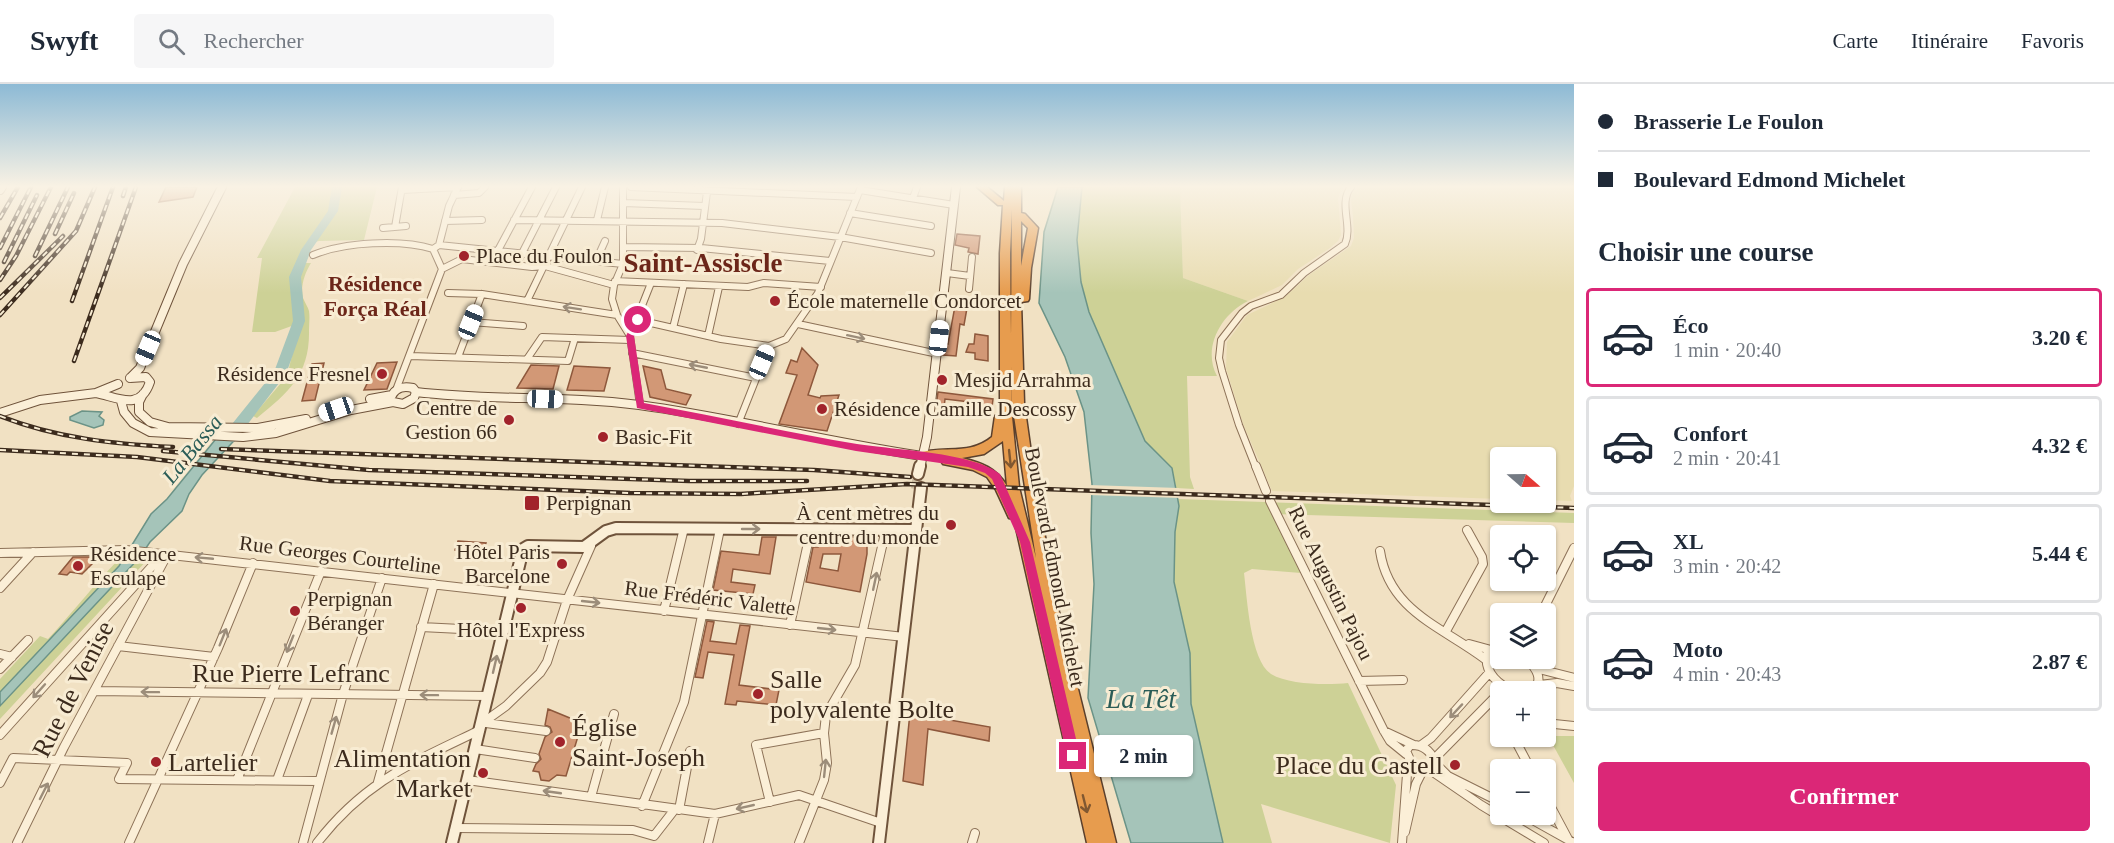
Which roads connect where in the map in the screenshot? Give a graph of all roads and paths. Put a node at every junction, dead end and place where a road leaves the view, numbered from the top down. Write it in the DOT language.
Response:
graph roads {
  1 [pos="204,222"];
  2 [pos="396,222"];
  3 [pos="445,222"];
  4 [pos="513,222"];
  5 [pos="539,222"];
  6 [pos="566,222"];
  7 [pos="625,222"];
  8 [pos="687,222"];
  9 [pos="845,222"];
  10 [pos="908,222"];
  11 [pos="952,222"];
  12 [pos="1007,222"];
  13 [pos="1018,222"];
  14 [pos="1028,222"];
  15 [pos="1347,222"];
  16 [pos="702,223"];
  17 [pos="406,226"];
  18 [pos="930,226"];
  19 [pos="395,227"];
  20 [pos="383,228"];
  21 [pos="840,237"];
  22 [pos="605,241"];
  23 [pos="436,247"];
  24 [pos="624,247"];
  25 [pos="697,249"];
  26 [pos="497,253"];
  27 [pos="931,253"];
  28 [pos="1005,253"];
  29 [pos="313,255"];
  30 [pos="521,255"];
  31 [pos="549,257"];
  32 [pos="972,257"];
  33 [pos="596,261"];
  34 [pos="830,261"];
  35 [pos="492,262"];
  36 [pos="623,264"];
  37 [pos="516,265"];
  38 [pos="545,266"];
  39 [pos="442,269"];
  40 [pos="947,273"];
  41 [pos="970,276"];
  42 [pos="614,283"];
  43 [pos="651,283"];
  44 [pos="1020,283"];
  45 [pos="684,285"];
  46 [pos="719,286"];
  47 [pos="821,287"];
  48 [pos="969,289"];
  49 [pos="440,294"];
  50 [pos="448,294"];
  51 [pos="482,294"];
  52 [pos="431,295"];
  53 [pos="527,301"];
  54 [pos="617,315"];
  55 [pos="638,320"];
  56 [pos="471,322"];
  57 [pos="798,324"];
  58 [pos="523,326"];
  59 [pos="673,328"];
  60 [pos="708,336"];
  61 [pos="575,338"];
  62 [pos="630,338"];
  63 [pos="769,346"];
  64 [pos="632,353"];
  65 [pos="938,354"];
  66 [pos="410,356"];
  67 [pos="458,357"];
  68 [pos="526,359"];
  69 [pos="140,368"];
  70 [pos="404,372"];
  71 [pos="146,377"];
  72 [pos="130,378"];
  73 [pos="756,378"];
  74 [pos="118,384"];
  75 [pos="413,392"];
  76 [pos="96,393"];
  77 [pos="143,394"];
  78 [pos="393,395"];
  79 [pos="117,399"];
  80 [pos="640,405"];
  81 [pos="0,413"];
  82 [pos="738,424"];
  83 [pos="210,432"];
  84 [pos="922,456"];
  85 [pos="920,474"];
  86 [pos="918,488"];
  87 [pos="1266,491"];
  88 [pos="1270,501"];
  89 [pos="684,528"];
  90 [pos="720,529"];
  91 [pos="811,529"];
  92 [pos="886,529"];
  93 [pos="1467,530"];
  94 [pos="913,534"];
  95 [pos="1025,542"];
  96 [pos="591,546"];
  97 [pos="1574,548"];
  98 [pos="1380,551"];
  99 [pos="33,552"];
  100 [pos="0,553"];
  101 [pos="165,554"];
  102 [pos="253,563"];
  103 [pos="321,571"];
  104 [pos="382,578"];
  105 [pos="434,584"];
  106 [pos="0,588"];
  107 [pos="513,592"];
  108 [pos="567,600"];
  109 [pos="1546,603"];
  110 [pos="664,611"];
  111 [pos="702,614"];
  112 [pos="790,625"];
  113 [pos="421,627"];
  114 [pos="461,629"];
  115 [pos="1446,631"];
  116 [pos="864,633"];
  117 [pos="904,637"];
  118 [pos="28,640"];
  119 [pos="1467,644"];
  120 [pos="118,646"];
  121 [pos="1490,648"];
  122 [pos="0,654"];
  123 [pos="1490,654"];
  124 [pos="12,657"];
  125 [pos="214,657"];
  126 [pos="1485,659"];
  127 [pos="0,669"];
  128 [pos="1543,669"];
  129 [pos="1490,673"];
  130 [pos="1574,678"];
  131 [pos="1403,680"];
  132 [pos="1359,681"];
  133 [pos="1496,681"];
  134 [pos="1556,683"];
  135 [pos="1574,686"];
  136 [pos="94,691"];
  137 [pos="197,693"];
  138 [pos="271,694"];
  139 [pos="343,694"];
  140 [pos="404,694"];
  141 [pos="308,695"];
  142 [pos="488,696"];
  143 [pos="1490,703"];
  144 [pos="614,714"];
  145 [pos="1556,724"];
  146 [pos="482,726"];
  147 [pos="1574,726"];
  148 [pos="546,731"];
  149 [pos="1384,731"];
  150 [pos="824,733"];
  151 [pos="0,735"];
  152 [pos="1417,745"];
  153 [pos="475,750"];
  154 [pos="690,751"];
  155 [pos="535,758"];
  156 [pos="1409,758"];
  157 [pos="60,759"];
  158 [pos="1431,766"];
  159 [pos="159,779"];
  160 [pos="237,780"];
  161 [pos="276,780"];
  162 [pos="467,780"];
  163 [pos="318,781"];
  164 [pos="378,782"];
  165 [pos="0,783"];
  166 [pos="591,797"];
  167 [pos="1490,797"];
  168 [pos="816,801"];
  169 [pos="770,802"];
  170 [pos="642,806"];
  171 [pos="677,810"];
  172 [pos="715,814"];
  173 [pos="1556,815"];
  174 [pos="882,823"];
  175 [pos="1541,825"];
  176 [pos="456,828"];
  177 [pos="1402,840"];
  178 [pos="1571,842"];
  179 [pos="17,843"];
  180 [pos="129,843"];
  181 [pos="303,843"];
  182 [pos="317,843"];
  183 [pos="452,843"];
  184 [pos="708,843"];
  185 [pos="799,843"];
  186 [pos="879,843"];
  187 [pos="1095,843"];
  188 [pos="1108,843"];
  189 [pos="1544,843"];
  1 -- 69 [label="street"];
  2 -- 19 [label="street"];
  3 -- 23 [label="street"];
  4 -- 26 [label="street"];
  5 -- 30 [label="street"];
  6 -- 31 [label="street"];
  7 -- 24 [label="street"];
  8 -- 16 [label="street"];
  9 -- 21 [label="street"];
  10 -- 18 [label="street"];
  11 -- 40 [label="street"];
  12 -- 28 [label="highway, Boulevard Edmond Michelet"];
  13 -- 44 [label="highway"];
  14 -- 44 [label="highway"];
  15 -- 87 [label="street"];
  16 -- 21 [label="street"];
  16 -- 25 [label="street"];
  17 -- 19 [label="street"];
  19 -- 20 [label="street"];
  21 -- 27 [label="street"];
  21 -- 34 [label="street"];
  22 -- 33 [label="street"];
  23 -- 26 [label="street"];
  23 -- 29 [label="street"];
  23 -- 39 [label="street"];
  24 -- 25 [label="street"];
  24 -- 36 [label="street"];
  25 -- 34 [label="street"];
  26 -- 30 [label="street"];
  26 -- 35 [label="street"];
  28 -- 84 [label="highway"];
  28 -- 95 [label="highway, Boulevard Edmond Michelet, one-way"];
  30 -- 31 [label="street"];
  30 -- 37 [label="street"];
  31 -- 33 [label="street"];
  31 -- 38 [label="street"];
  32 -- 41 [label="street"];
  33 -- 36 [label="street"];
  34 -- 47 [label="street"];
  35 -- 37 [label="street"];
  35 -- 39 [label="street"];
  36 -- 42 [label="street"];
  37 -- 38 [label="street"];
  38 -- 42 [label="street"];
  38 -- 53 [label="street"];
  39 -- 52 [label="street"];
  40 -- 41 [label="street"];
  40 -- 65 [label="street"];
  41 -- 48 [label="street"];
  42 -- 43 [label="street"];
  42 -- 54 [label="street"];
  43 -- 45 [label="street"];
  43 -- 55 [label="street"];
  44 -- 188 [label="highway, Boulevard Edmond Michelet"];
  45 -- 46 [label="street"];
  45 -- 59 [label="street"];
  46 -- 47 [label="street"];
  46 -- 60 [label="street"];
  47 -- 57 [label="street"];
  49 -- 52 [label="street"];
  50 -- 51 [label="street"];
  51 -- 53 [label="street"];
  51 -- 56 [label="street"];
  52 -- 66 [label="street"];
  54 -- 53 [label="street, one-way"];
  54 -- 62 [label="street"];
  55 -- 59 [label="street"];
  55 -- 62 [label="street"];
  56 -- 58 [label="street"];
  56 -- 67 [label="street"];
  57 -- 63 [label="street"];
  57 -- 65 [label="street, one-way"];
  59 -- 60 [label="street"];
  60 -- 63 [label="street"];
  61 -- 62 [label="street"];
  61 -- 68 [label="street"];
  61 -- 68 [label="street"];
  62 -- 64 [label="street"];
  63 -- 73 [label="street"];
  73 -- 64 [label="street, one-way"];
  64 -- 80 [label="street"];
  65 -- 84 [label="street"];
  66 -- 67 [label="street"];
  66 -- 70 [label="street"];
  67 -- 68 [label="street"];
  69 -- 71 [label="street"];
  69 -- 72 [label="street"];
  70 -- 75 [label="street"];
  70 -- 78 [label="street"];
  71 -- 72 [label="street"];
  71 -- 77 [label="street"];
  72 -- 74 [label="street"];
  73 -- 82 [label="street"];
  74 -- 76 [label="street"];
  74 -- 79 [label="street"];
  75 -- 78 [label="street"];
  75 -- 78 [label="street"];
  75 -- 80 [label="street"];
  76 -- 79 [label="street"];
  76 -- 81 [label="street"];
  77 -- 79 [label="street"];
  77 -- 83 [label="street"];
  78 -- 83 [label="street"];
  79 -- 83 [label="street"];
  80 -- 82 [label="street"];
  82 -- 84 [label="street"];
  84 -- 85 [label="street"];
  84 -- 95 [label="highway"];
  86 -- 94 [label="street"];
  88 -- 132 [label="street, Rue Augustin Pajou"];
  89 -- 90 [label="street"];
  89 -- 96 [label="street"];
  89 -- 110 [label="street"];
  90 -- 91 [label="street, one-way"];
  90 -- 111 [label="street"];
  91 -- 92 [label="street"];
  91 -- 112 [label="street"];
  92 -- 94 [label="street"];
  116 -- 92 [label="street, one-way"];
  93 -- 115 [label="street"];
  94 -- 117 [label="street"];
  95 -- 187 [label="highway, Boulevard Edmond Michelet, one-way"];
  96 -- 107 [label="street"];
  96 -- 108 [label="street"];
  97 -- 109 [label="street"];
  98 -- 115 [label="street"];
  99 -- 100 [label="street, Rue Georges Courteline"];
  99 -- 101 [label="street, Rue Georges Courteline"];
  99 -- 106 [label="street"];
  102 -- 101 [label="street, Rue Georges Courteline, one-way"];
  101 -- 120 [label="street, Rue de Venise"];
  101 -- 151 [label="street, one-way"];
  102 -- 103 [label="street, Rue Georges Courteline"];
  125 -- 102 [label="street, one-way"];
  103 -- 104 [label="street, Rue Georges Courteline"];
  103 -- 138 [label="street, one-way"];
  104 -- 105 [label="street, Rue Georges Courteline"];
  104 -- 139 [label="street"];
  105 -- 107 [label="street, Rue Georges Courteline"];
  105 -- 113 [label="street"];
  107 -- 108 [label="street, Rue Frédéric Valette"];
  142 -- 107 [label="street, one-way"];
  108 -- 110 [label="street, Rue Frédéric Valette, one-way"];
  108 -- 146 [label="street"];
  110 -- 111 [label="street, Rue Frédéric Valette"];
  111 -- 112 [label="street, Rue Frédéric Valette"];
  111 -- 170 [label="street"];
  112 -- 116 [label="street, Rue Frédéric Valette, one-way"];
  113 -- 114 [label="street"];
  113 -- 140 [label="street"];
  115 -- 119 [label="street"];
  116 -- 117 [label="street, Rue Frédéric Valette"];
  116 -- 150 [label="street"];
  117 -- 174 [label="street"];
  118 -- 124 [label="street"];
  119 -- 121 [label="street"];
  119 -- 126 [label="street"];
  120 -- 125 [label="street"];
  120 -- 136 [label="street, Rue de Venise"];
  122 -- 124 [label="street"];
  123 -- 126 [label="street"];
  124 -- 127 [label="street"];
  125 -- 137 [label="street"];
  126 -- 129 [label="street"];
  128 -- 130 [label="street"];
  129 -- 133 [label="street"];
  129 -- 152 [label="street, one-way"];
  131 -- 132 [label="street, Rue Augustin Pajou"];
  132 -- 149 [label="street, Rue Augustin Pajou"];
  134 -- 135 [label="street"];
  137 -- 136 [label="street, Rue Pierre Lefranc, one-way"];
  136 -- 157 [label="street, Rue de Venise"];
  137 -- 138 [label="street, Rue Pierre Lefranc"];
  137 -- 159 [label="street"];
  138 -- 141 [label="street, Rue Pierre Lefranc"];
  138 -- 160 [label="street"];
  139 -- 140 [label="street, Rue Pierre Lefranc"];
  139 -- 141 [label="street, Rue Pierre Lefranc"];
  163 -- 139 [label="street, one-way"];
  142 -- 140 [label="street, Rue Pierre Lefranc, one-way"];
  140 -- 164 [label="street"];
  141 -- 161 [label="street"];
  142 -- 146 [label="street"];
  143 -- 158 [label="street"];
  144 -- 166 [label="street"];
  145 -- 147 [label="street"];
  146 -- 148 [label="street"];
  146 -- 153 [label="street"];
  146 -- 164 [label="street"];
  149 -- 152 [label="street"];
  149 -- 156 [label="street, Rue Augustin Pajou"];
  168 -- 150 [label="street, one-way"];
  150 -- 169 [label="street"];
  152 -- 156 [label="street"];
  152 -- 158 [label="street"];
  153 -- 155 [label="street"];
  153 -- 162 [label="street"];
  154 -- 171 [label="street"];
  156 -- 158 [label="street, Rue Augustin Pajou"];
  156 -- 177 [label="street"];
  157 -- 159 [label="street"];
  157 -- 165 [label="street"];
  179 -- 157 [label="street, Rue de Venise, one-way"];
  158 -- 167 [label="street"];
  158 -- 177 [label="street"];
  158 -- 189 [label="street"];
  159 -- 160 [label="street"];
  159 -- 180 [label="street"];
  160 -- 161 [label="street"];
  161 -- 163 [label="street"];
  166 -- 162 [label="street, one-way"];
  162 -- 176 [label="street"];
  163 -- 181 [label="street"];
  164 -- 182 [label="street"];
  166 -- 170 [label="street"];
  168 -- 169 [label="street"];
  168 -- 174 [label="street"];
  168 -- 185 [label="street"];
  169 -- 172 [label="street, one-way"];
  170 -- 171 [label="street"];
  171 -- 172 [label="street"];
  171 -- 176 [label="street"];
  172 -- 184 [label="street"];
  173 -- 178 [label="street"];
  174 -- 186 [label="street"];
  175 -- 178 [label="street"];
  176 -- 183 [label="street"];
}
